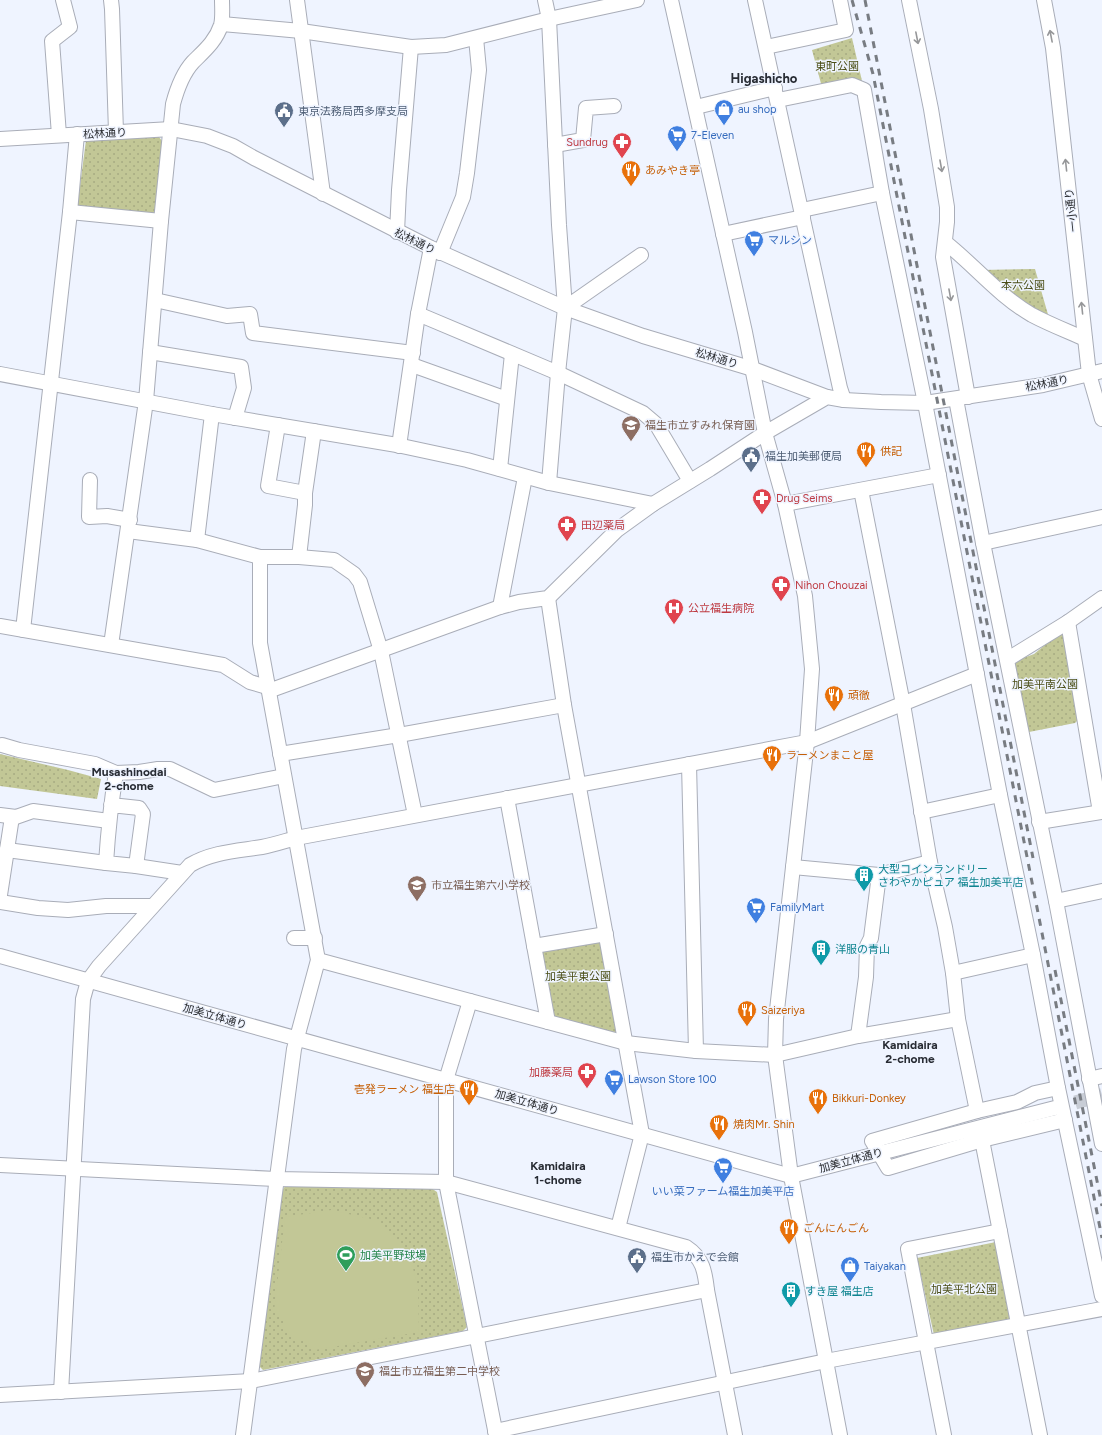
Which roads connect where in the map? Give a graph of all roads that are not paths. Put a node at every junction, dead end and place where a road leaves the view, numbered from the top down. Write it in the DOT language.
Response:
graph roads {
  1 [pos="63,0"];
  2 [pos="111,0"];
  3 [pos="222,0"];
  4 [pos="297,0"];
  5 [pos="545,0"];
  6 [pos="636,0"];
  7 [pos="672,0"];
  8 [pos="755,0"];
  9 [pos="840,0"];
  10 [pos="909,0"];
  11 [pos="1044,0"];
  12 [pos="549,19"];
  13 [pos="222,24"];
  14 [pos="301,31"];
  15 [pos="476,38"];
  16 [pos="410,47"];
  17 [pos="766,47"];
  18 [pos="777,94"];
  19 [pos="614,106"];
  20 [pos="696,106"];
  21 [pos="171,129"];
  22 [pos="116,132"];
  23 [pos="77,134"];
  24 [pos="59,135"];
  25 [pos="0,138"];
  26 [pos="555,145"];
  27 [pos="882,192"];
  28 [pos="323,194"];
  29 [pos="70,212"];
  30 [pos="802,214"];
  31 [pos="161,221"];
  32 [pos="398,232"];
  33 [pos="723,234"];
  34 [pos="946,243"];
  35 [pos="436,251"];
  36 [pos="641,255"];
  37 [pos="155,300"];
  38 [pos="565,308"];
  39 [pos="418,314"];
  40 [pos="1085,339"];
  41 [pos="150,352"];
  42 [pos="512,354"];
  43 [pos="413,359"];
  44 [pos="753,370"];
  45 [pos="558,373"];
  46 [pos="1096,373"];
  47 [pos="0,374"];
  48 [pos="52,383"];
  49 [pos="827,397"];
  50 [pos="962,398"];
  51 [pos="507,399"];
  52 [pos="844,400"];
  53 [pos="146,401"];
  54 [pos="925,403"];
  55 [pos="212,414"];
  56 [pos="235,418"];
  57 [pos="1102,419"];
  58 [pos="278,425"];
  59 [pos="314,431"];
  60 [pos="765,433"];
  61 [pos="399,446"];
  62 [pos="500,469"];
  63 [pos="939,475"];
  64 [pos="525,477"];
  65 [pos="90,480"];
  66 [pos="690,481"];
  67 [pos="549,483"];
  68 [pos="861,490"];
  69 [pos="304,493"];
  70 [pos="653,504"];
  71 [pos="785,504"];
  72 [pos="1102,517"];
  73 [pos="129,525"];
  74 [pos="197,540"];
  75 [pos="983,543"];
  76 [pos="260,557"];
  77 [pos="299,557"];
  78 [pos="548,598"];
  79 [pos="1102,598"];
  80 [pos="500,607"];
  81 [pos="1068,622"];
  82 [pos="0,626"];
  83 [pos="22,630"];
  84 [pos="111,645"];
  85 [pos="381,651"];
  86 [pos="1008,659"];
  87 [pos="977,674"];
  88 [pos="268,688"];
  89 [pos="903,704"];
  90 [pos="564,705"];
  91 [pos="399,735"];
  92 [pos="807,742"];
  93 [pos="2,745"];
  94 [pos="280,754"];
  95 [pos="690,764"];
  96 [pos="116,773"];
  97 [pos="284,776"];
  98 [pos="579,785"];
  99 [pos="1000,795"];
  100 [pos="507,798"];
  101 [pos="111,805"];
  102 [pos="921,812"];
  103 [pos="1101,812"];
  104 [pos="415,815"];
  105 [pos="6,816"];
  106 [pos="109,821"];
  107 [pos="1039,822"];
  108 [pos="296,838"];
  109 [pos="7,850"];
  110 [pos="930,862"];
  111 [pos="106,863"];
  112 [pos="136,866"];
  113 [pos="793,867"];
  114 [pos="182,873"];
  115 [pos="878,874"];
  116 [pos="1102,891"];
  117 [pos="0,894"];
  118 [pos="1056,901"];
  119 [pos="0,902"];
  120 [pos="152,906"];
  121 [pos="606,934"];
  122 [pos="294,938"];
  123 [pos="315,938"];
  124 [pos="534,946"];
  125 [pos="1034,955"];
  126 [pos="0,956"];
  127 [pos="318,960"];
  128 [pos="953,973"];
  129 [pos="88,981"];
  130 [pos="470,1001"];
  131 [pos="958,1019"];
  132 [pos="548,1022"];
  133 [pos="858,1036"];
  134 [pos="297,1039"];
  135 [pos="626,1043"];
  136 [pos="696,1051"];
  137 [pos="775,1055"];
  138 [pos="1095,1077"];
  139 [pos="446,1080"];
  140 [pos="1058,1088"];
  141 [pos="1100,1101"];
  142 [pos="1055,1108"];
  143 [pos="976,1111"];
  144 [pos="1065,1120"];
  145 [pos="642,1134"];
  146 [pos="982,1140"];
  147 [pos="1102,1144"];
  148 [pos="878,1153"];
  149 [pos="0,1165"];
  150 [pos="74,1169"];
  151 [pos="791,1176"];
  152 [pos="276,1179"];
  153 [pos="446,1182"];
  154 [pos="618,1228"];
  155 [pos="1000,1231"];
  156 [pos="707,1290"];
  157 [pos="1102,1296"];
  158 [pos="1102,1309"];
  159 [pos="1018,1325"];
  160 [pos="476,1336"];
  161 [pos="926,1342"];
  162 [pos="826,1362"];
  163 [pos="251,1380"];
  164 [pos="725,1383"];
  165 [pos="61,1392"];
  166 [pos="0,1395"];
  167 [pos="495,1433"];
  168 [pos="243,1435"];
  169 [pos="735,1435"];
  170 [pos="840,1435"];
  171 [pos="944,1435"];
  172 [pos="1040,1435"];
  1 -- 24 [label="street"];
  2 -- 22 [label="street"];
  3 -- 13 [label="street"];
  4 -- 14 [label="street"];
  5 -- 12 [label="street"];
  6 -- 12 [label="street"];
  7 -- 20 [label="street"];
  8 -- 17 [label="street"];
  9 -- 17 [label="street"];
  10 -- 34 [label="street, one-way"];
  40 -- 11 [label="street, 一小通り, one-way"];
  12 -- 15 [label="street"];
  12 -- 26 [label="street"];
  13 -- 14 [label="street"];
  13 -- 21 [label="street"];
  14 -- 16 [label="street"];
  14 -- 28 [label="street"];
  15 -- 16 [label="street"];
  15 -- 35 [label="street"];
  16 -- 32 [label="street"];
  17 -- 18 [label="street"];
  18 -- 20 [label="street"];
  18 -- 27 [label="street"];
  18 -- 30 [label="street"];
  19 -- 26 [label="street"];
  20 -- 33 [label="street"];
  21 -- 22 [label="street, 松林通り"];
  21 -- 28 [label="street, 松林通り"];
  21 -- 31 [label="street"];
  22 -- 23 [label="street, 松林通り"];
  23 -- 24 [label="street, 松林通り"];
  23 -- 29 [label="street"];
  24 -- 25 [label="street, 松林通り"];
  26 -- 38 [label="street"];
  27 -- 30 [label="street"];
  27 -- 54 [label="street"];
  28 -- 32 [label="street, 松林通り"];
  29 -- 31 [label="street"];
  29 -- 48 [label="street"];
  30 -- 33 [label="street"];
  30 -- 52 [label="street"];
  31 -- 37 [label="street"];
  32 -- 35 [label="street, 松林通り"];
  33 -- 44 [label="street"];
  34 -- 40 [label="street"];
  34 -- 50 [label="street, one-way"];
  35 -- 38 [label="street, 松林通り"];
  35 -- 39 [label="street"];
  36 -- 38 [label="street"];
  37 -- 41 [label="street"];
  37 -- 43 [label="street"];
  38 -- 44 [label="street, 松林通り"];
  38 -- 45 [label="street"];
  39 -- 42 [label="street"];
  39 -- 43 [label="street"];
  40 -- 46 [label="street, 一小通り"];
  41 -- 53 [label="street"];
  41 -- 56 [label="street"];
  42 -- 45 [label="street"];
  42 -- 51 [label="street"];
  43 -- 51 [label="street"];
  43 -- 61 [label="street"];
  44 -- 49 [label="street, 松林通り"];
  44 -- 60 [label="street"];
  45 -- 66 [label="street"];
  45 -- 67 [label="street"];
  46 -- 50 [label="street, 松林通り"];
  46 -- 57 [label="street, 一小通り"];
  47 -- 48 [label="street"];
  48 -- 53 [label="street"];
  48 -- 83 [label="street"];
  49 -- 52 [label="street, 松林通り"];
  49 -- 60 [label="street"];
  50 -- 54 [label="street, 松林通り"];
  50 -- 75 [label="street"];
  51 -- 62 [label="street"];
  52 -- 54 [label="street, 松林通り"];
  53 -- 55 [label="street"];
  53 -- 73 [label="street"];
  54 -- 63 [label="street"];
  55 -- 56 [label="street"];
  55 -- 74 [label="street"];
  56 -- 58 [label="street"];
  58 -- 59 [label="street"];
  58 -- 69 [label="street"];
  59 -- 61 [label="street"];
  59 -- 69 [label="street"];
  60 -- 66 [label="street"];
  60 -- 71 [label="street"];
  61 -- 62 [label="street"];
  62 -- 64 [label="street"];
  63 -- 68 [label="street"];
  63 -- 87 [label="street"];
  64 -- 67 [label="street"];
  64 -- 80 [label="street"];
  65 -- 73 [label="street"];
  66 -- 70 [label="street"];
  67 -- 70 [label="street"];
  68 -- 71 [label="street"];
  68 -- 89 [label="street"];
  69 -- 77 [label="street"];
  70 -- 78 [label="street"];
  71 -- 92 [label="street"];
  72 -- 75 [label="street"];
  73 -- 74 [label="street"];
  73 -- 84 [label="street"];
  74 -- 76 [label="street"];
  75 -- 86 [label="street"];
  76 -- 77 [label="street"];
  76 -- 88 [label="street"];
  77 -- 85 [label="street"];
  78 -- 80 [label="street"];
  78 -- 90 [label="street"];
  79 -- 81 [label="street"];
  80 -- 85 [label="street"];
  81 -- 86 [label="street"];
  81 -- 103 [label="street"];
  82 -- 83 [label="street"];
  83 -- 84 [label="street"];
  84 -- 88 [label="street"];
  85 -- 88 [label="street"];
  85 -- 91 [label="street"];
  86 -- 107 [label="street"];
  87 -- 89 [label="street"];
  87 -- 99 [label="street"];
  88 -- 94 [label="street"];
  89 -- 92 [label="street"];
  89 -- 102 [label="street"];
  90 -- 91 [label="street"];
  90 -- 98 [label="street"];
  91 -- 94 [label="street"];
  91 -- 104 [label="street"];
  92 -- 95 [label="street"];
  92 -- 113 [label="street"];
  93 -- 96 [label="street"];
  94 -- 97 [label="street"];
  95 -- 98 [label="street"];
  95 -- 136 [label="street"];
  96 -- 97 [label="street"];
  96 -- 101 [label="street"];
  97 -- 108 [label="street"];
  98 -- 100 [label="street"];
  98 -- 121 [label="street"];
  99 -- 102 [label="street"];
  99 -- 125 [label="street"];
  100 -- 104 [label="street"];
  100 -- 124 [label="street"];
  101 -- 106 [label="street"];
  101 -- 112 [label="street"];
  102 -- 110 [label="street"];
  103 -- 107 [label="street"];
  104 -- 108 [label="street"];
  105 -- 106 [label="street"];
  105 -- 109 [label="street"];
  106 -- 111 [label="street"];
  107 -- 118 [label="street"];
  108 -- 114 [label="street"];
  108 -- 123 [label="street"];
  109 -- 111 [label="street"];
  109 -- 117 [label="street"];
  110 -- 115 [label="street"];
  110 -- 128 [label="street"];
  111 -- 112 [label="street"];
  112 -- 114 [label="street"];
  113 -- 115 [label="street"];
  113 -- 137 [label="street"];
  114 -- 120 [label="street"];
  115 -- 133 [label="street"];
  116 -- 118 [label="street"];
  118 -- 138 [label="street"];
  119 -- 120 [label="street"];
  120 -- 129 [label="street"];
  121 -- 124 [label="street"];
  121 -- 135 [label="street"];
  122 -- 123 [label="street"];
  123 -- 127 [label="street"];
  124 -- 132 [label="street"];
  125 -- 128 [label="street"];
  125 -- 140 [label="street"];
  126 -- 129 [label="street, 加美立体通り"];
  127 -- 130 [label="street"];
  127 -- 134 [label="street"];
  128 -- 131 [label="street"];
  129 -- 134 [label="street, 加美立体通り"];
  129 -- 150 [label="street"];
  130 -- 132 [label="street"];
  130 -- 139 [label="street"];
  131 -- 133 [label="street"];
  131 -- 143 [label="street"];
  132 -- 135 [label="street"];
  133 -- 137 [label="street"];
  134 -- 139 [label="street, 加美立体通り"];
  134 -- 152 [label="street"];
  135 -- 136 [label="street"];
  135 -- 145 [label="street"];
  136 -- 137 [label="street"];
  137 -- 151 [label="street"];
  138 -- 141 [label="street"];
  139 -- 145 [label="street, 加美立体通り"];
  139 -- 153 [label="street"];
  140 -- 143 [label="street"];
  140 -- 144 [label="street"];
  141 -- 147 [label="street"];
  142 -- 148 [label="street, 加美立体通り"];
  143 -- 148 [label="street"];
  144 -- 146 [label="street"];
  144 -- 157 [label="street"];
  145 -- 151 [label="street, 加美立体通り"];
  145 -- 154 [label="street"];
  146 -- 148 [label="street"];
  146 -- 155 [label="street"];
  148 -- 151 [label="street, 加美立体通り"];
  149 -- 150 [label="street"];
  150 -- 152 [label="street"];
  150 -- 165 [label="street"];
  151 -- 162 [label="street"];
  152 -- 153 [label="street"];
  152 -- 163 [label="street"];
  153 -- 154 [label="street"];
  153 -- 160 [label="street"];
  154 -- 156 [label="street"];
  155 -- 159 [label="street"];
  155 -- 161 [label="street"];
  156 -- 160 [label="street"];
  156 -- 164 [label="street"];
  158 -- 159 [label="street"];
  159 -- 161 [label="street"];
  159 -- 172 [label="street"];
  160 -- 163 [label="street"];
  160 -- 167 [label="street"];
  161 -- 162 [label="street"];
  161 -- 171 [label="street"];
  162 -- 164 [label="street"];
  162 -- 170 [label="street"];
  163 -- 165 [label="street"];
  163 -- 168 [label="street"];
  164 -- 167 [label="street"];
  164 -- 169 [label="street"];
  165 -- 166 [label="street"];
}
